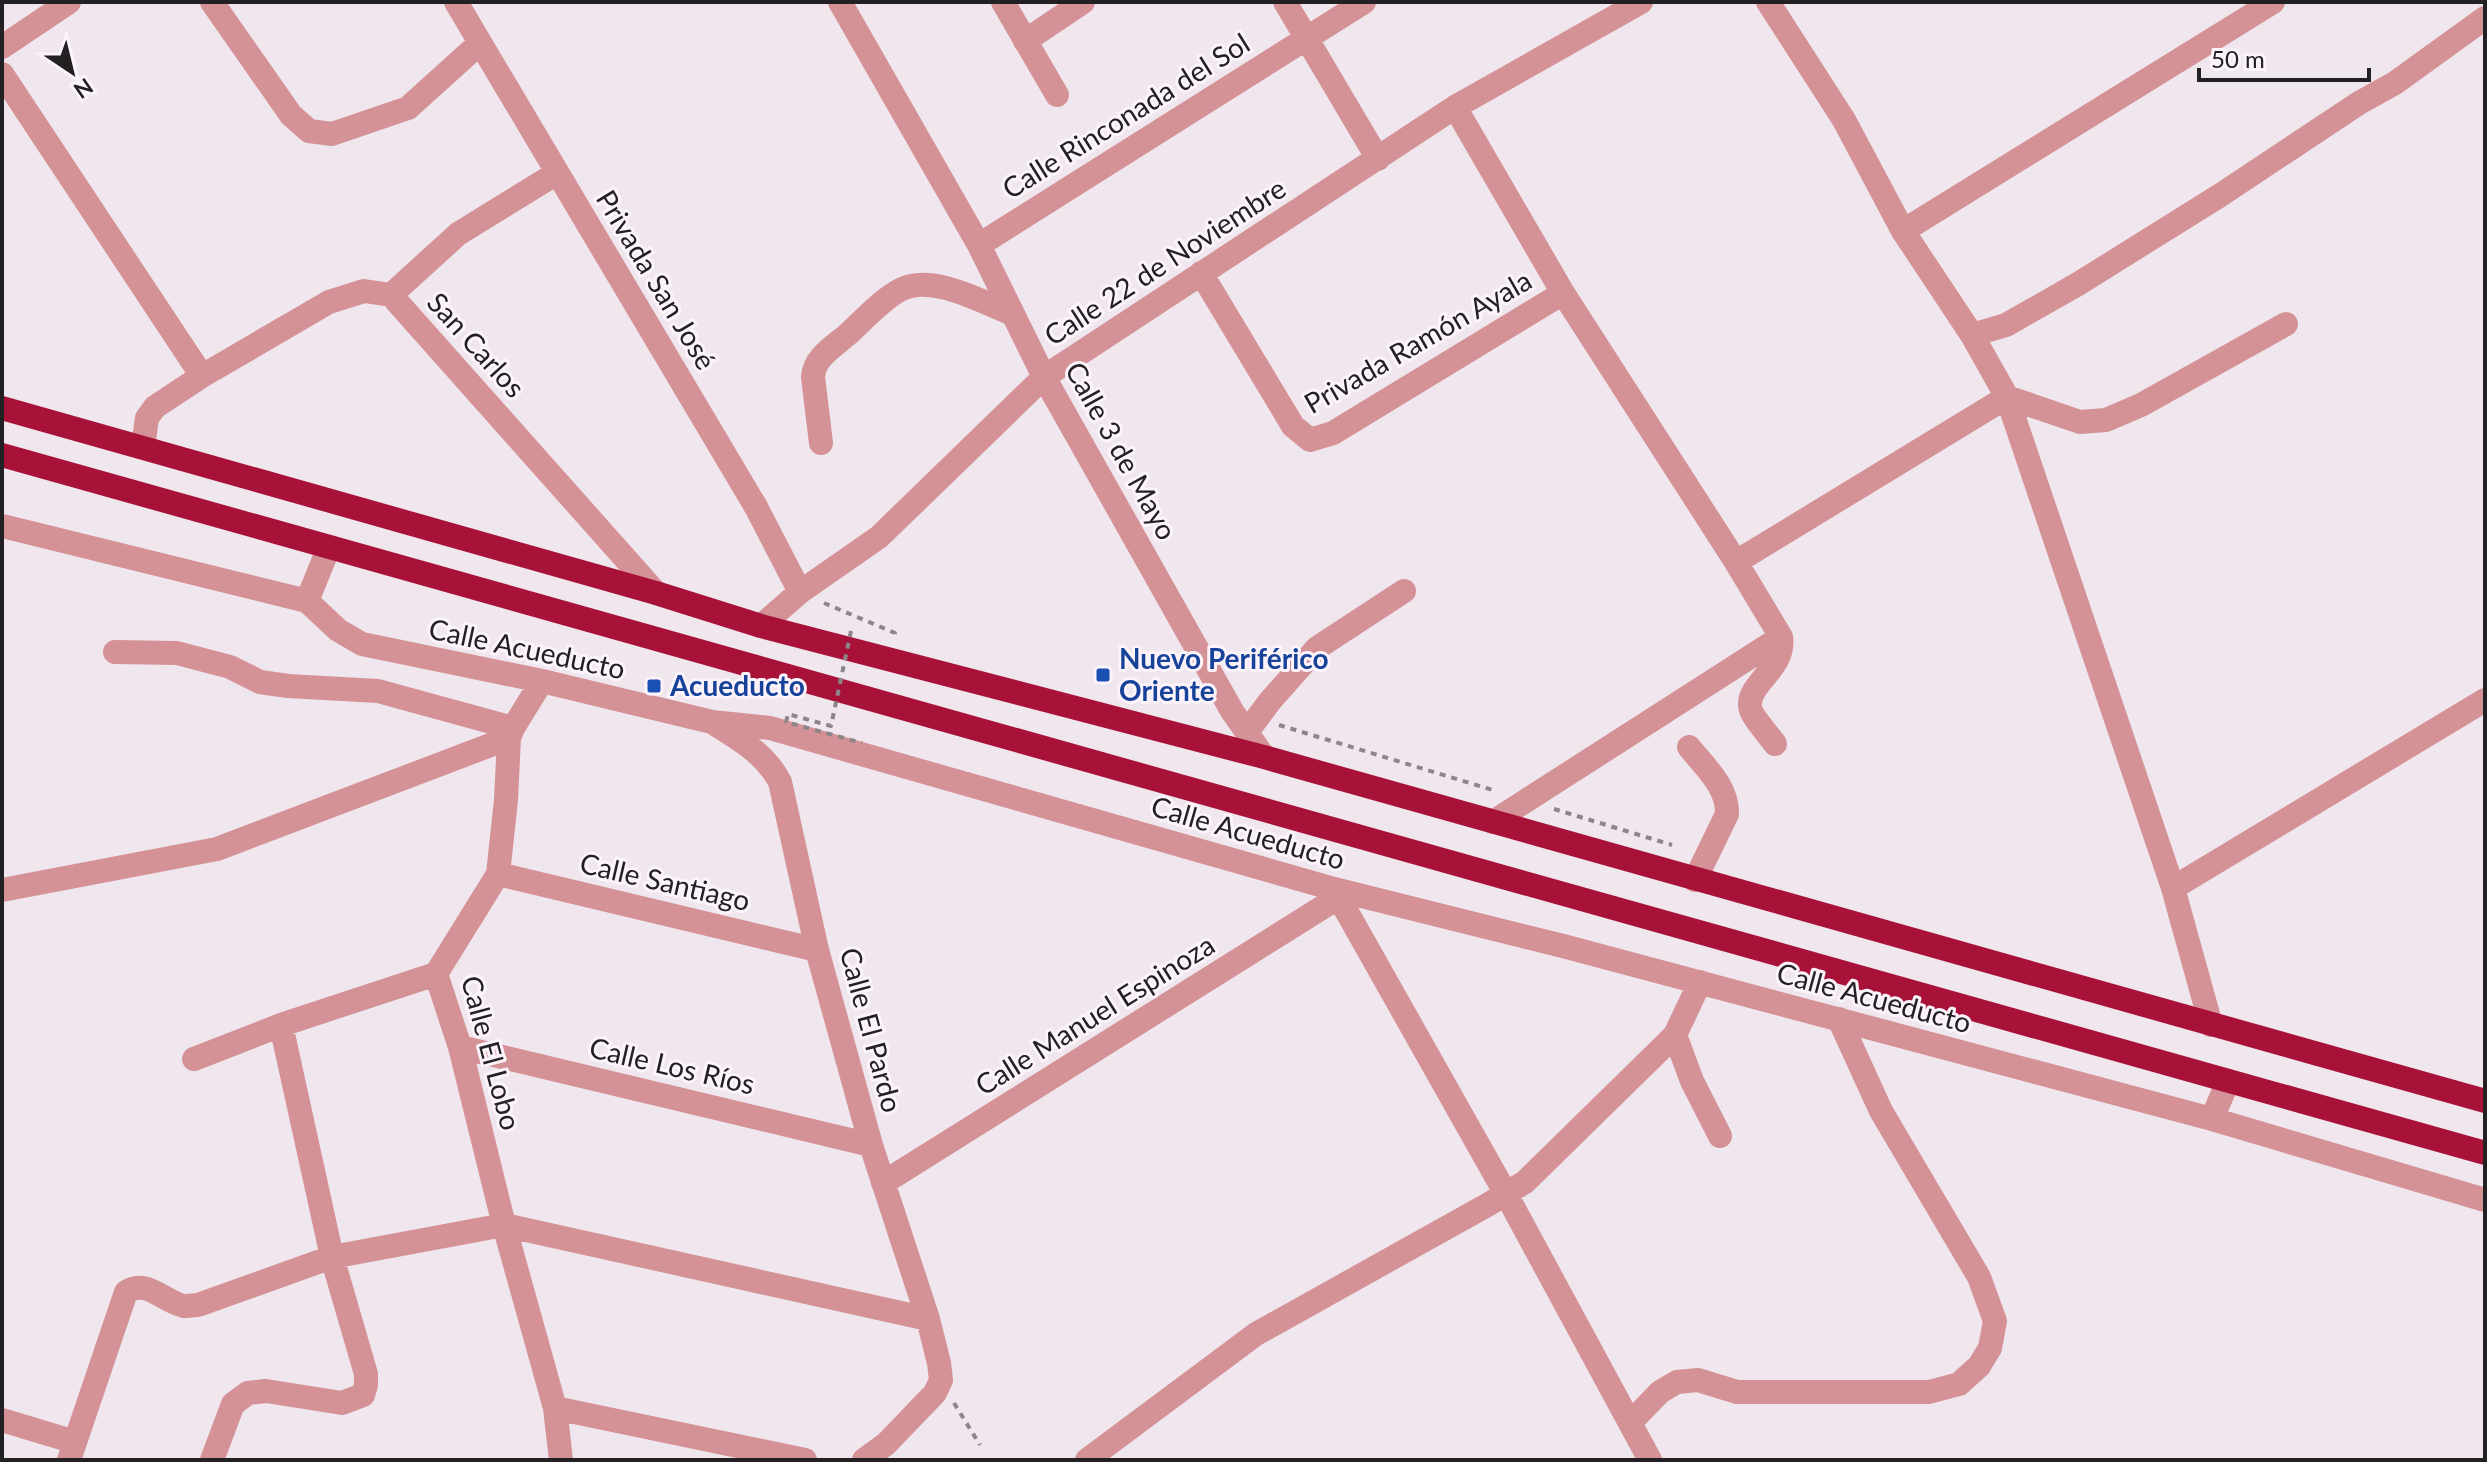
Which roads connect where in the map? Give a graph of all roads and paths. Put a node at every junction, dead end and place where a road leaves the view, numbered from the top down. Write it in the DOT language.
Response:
graph roads {
  1 [pos="69,2"];
  2 [pos="212,2"];
  3 [pos="456,2"];
  4 [pos="840,2"];
  5 [pos="1003,2"];
  6 [pos="1083,2"];
  7 [pos="1285,2"];
  8 [pos="1364,2"];
  9 [pos="1641,2"];
  10 [pos="1768,2"];
  11 [pos="2273,2"];
  12 [pos="2485,18"];
  13 [pos="1306,38"];
  14 [pos="1025,41"];
  15 [pos="480,43"];
  16 [pos="2,47"];
  17 [pos="2,74"];
  18 [pos="1057,95"];
  19 [pos="1455,107"];
  20 [pos="1378,159"];
  21 [pos="557,173"];
  22 [pos="1903,231"];
  23 [pos="979,245"];
  24 [pos="1201,273"];
  25 [pos="1563,293"];
  26 [pos="391,295"];
  27 [pos="1013,314"];
  28 [pos="2286,324"];
  29 [pos="1972,335"];
  30 [pos="202,376"];
  31 [pos="1044,377"];
  32 [pos="2007,397"];
  33 [pos="2,408"];
  34 [pos="821,443"];
  35 [pos="143,447"];
  36 [pos="2,455"];
  37 [pos="2,526"];
  38 [pos="329,547"];
  39 [pos="1736,562"];
  40 [pos="1404,591"];
  41 [pos="800,592"];
  42 [pos="656,593"];
  43 [pos="307,601"];
  44 [pos="761,626"];
  45 [pos="840,626"];
  46 [pos="881,635"];
  47 [pos="1781,637"];
  48 [pos="115,652"];
  49 [pos="542,681"];
  50 [pos="2485,700"];
  51 [pos="712,722"];
  52 [pos="1247,732"];
  53 [pos="511,733"];
  54 [pos="862,743"];
  55 [pos="1775,744"];
  56 [pos="1689,747"];
  57 [pos="1264,757"];
  58 [pos="1493,822"];
  59 [pos="498,874"];
  60 [pos="1695,880"];
  61 [pos="2173,888"];
  62 [pos="2,890"];
  63 [pos="1337,893"];
  64 [pos="817,950"];
  65 [pos="436,974"];
  66 [pos="1700,982"];
  67 [pos="1839,1019"];
  68 [pos="281,1025"];
  69 [pos="2211,1025"];
  70 [pos="1675,1035"];
  71 [pos="460,1047"];
  72 [pos="194,1059"];
  73 [pos="2228,1081"];
  74 [pos="2485,1101"];
  75 [pos="2212,1119"];
  76 [pos="1720,1136"];
  77 [pos="871,1145"];
  78 [pos="2485,1153"];
  79 [pos="883,1183"];
  80 [pos="1506,1194"];
  81 [pos="2485,1200"];
  82 [pos="504,1225"];
  83 [pos="332,1257"];
  84 [pos="928,1319"];
  85 [pos="941,1380"];
  86 [pos="555,1408"];
  87 [pos="2,1420"];
  88 [pos="1630,1423"];
  89 [pos="980,1445"];
  90 [pos="72,1451"];
  91 [pos="866,1459"];
  92 [pos="212,1460"];
  93 [pos="561,1460"];
  94 [pos="805,1460"];
  95 [pos="1087,1460"];
  96 [pos="1650,1460"];
  1 -- 16 [label="street"];
  2 -- 15 [label="street"];
  3 -- 15 [label="street, Privada San José"];
  4 -- 23 [label="street, Calle 3 de Mayo"];
  5 -- 14 [label="street"];
  6 -- 14 [label="street"];
  7 -- 13 [label="street"];
  8 -- 13 [label="street, Calle Rinconada del Sol"];
  9 -- 19 [label="street, Calle 22 de Noviembre"];
  10 -- 22 [label="street"];
  11 -- 22 [label="street"];
  12 -- 29 [label="street"];
  13 -- 20 [label="street"];
  13 -- 23 [label="street, Calle Rinconada del Sol"];
  14 -- 18 [label="street"];
  15 -- 21 [label="street, Privada San José"];
  17 -- 30 [label="street"];
  19 -- 20 [label="street, Calle 22 de Noviembre"];
  19 -- 25 [label="street"];
  20 -- 24 [label="street, Calle 22 de Noviembre"];
  21 -- 26 [label="street"];
  21 -- 41 [label="street, Privada San José"];
  22 -- 29 [label="street"];
  23 -- 27 [label="street, Calle 3 de Mayo"];
  24 -- 25 [label="street, Privada Ramón Ayala"];
  24 -- 31 [label="street, Calle 22 de Noviembre"];
  25 -- 39 [label="street"];
  26 -- 30 [label="street, San Carlos"];
  26 -- 42 [label="street, San Carlos"];
  27 -- 31 [label="street, Calle 3 de Mayo"];
  27 -- 34 [label="street"];
  28 -- 32 [label="street"];
  29 -- 32 [label="street"];
  30 -- 35 [label="street, San Carlos"];
  31 -- 41 [label="street, Calle 22 de Noviembre"];
  31 -- 52 [label="street, Calle 3 de Mayo"];
  32 -- 39 [label="street"];
  32 -- 61 [label="street"];
  33 -- 35 [label="highway"];
  35 -- 42 [label="highway"];
  36 -- 38 [label="highway"];
  37 -- 43 [label="street, Calle Acueducto"];
  38 -- 43 [label="street"];
  38 -- 73 [label="highway"];
  39 -- 47 [label="street"];
  40 -- 52 [label="street"];
  41 -- 44 [label="street, Calle 22 de Noviembre"];
  41 -- 46 [label="path"];
  42 -- 44 [label="highway"];
  43 -- 49 [label="street, Calle Acueducto"];
  44 -- 57 [label="highway"];
  45 -- 54 [label="path, bridge"];
  47 -- 55 [label="street"];
  47 -- 58 [label="street"];
  48 -- 53 [label="street"];
  49 -- 51 [label="street, Calle Acueducto"];
  49 -- 53 [label="street, Calle El Lobo"];
  50 -- 61 [label="street"];
  51 -- 63 [label="street, Calle Acueducto"];
  51 -- 64 [label="street, Calle El Pardo"];
  52 -- 57 [label="street, Calle 3 de Mayo"];
  53 -- 59 [label="street, Calle El Lobo"];
  53 -- 62 [label="street"];
  56 -- 60 [label="street"];
  57 -- 58 [label="highway"];
  58 -- 60 [label="highway"];
  59 -- 64 [label="street, Calle Santiago"];
  59 -- 65 [label="street, Calle El Lobo"];
  60 -- 69 [label="highway"];
  61 -- 69 [label="street"];
  63 -- 66 [label="street, Calle Acueducto"];
  63 -- 79 [label="street, Calle Manuel Espinoza"];
  63 -- 80 [label="street"];
  64 -- 77 [label="street, Calle El Pardo"];
  65 -- 68 [label="street"];
  65 -- 71 [label="street, Calle El Lobo"];
  66 -- 67 [label="street, Calle Acueducto"];
  66 -- 70 [label="street"];
  67 -- 75 [label="street, Calle Acueducto"];
  67 -- 88 [label="street"];
  68 -- 72 [label="street"];
  68 -- 83 [label="street"];
  69 -- 74 [label="highway"];
  70 -- 76 [label="street"];
  70 -- 80 [label="street"];
  71 -- 77 [label="street, Calle Los Ríos"];
  71 -- 82 [label="street, Calle El Lobo"];
  73 -- 75 [label="street"];
  73 -- 78 [label="highway"];
  75 -- 81 [label="street, Calle Acueducto"];
  77 -- 79 [label="street, Calle El Pardo"];
  79 -- 84 [label="street, Calle El Pardo"];
  80 -- 88 [label="street"];
  80 -- 95 [label="street"];
  82 -- 83 [label="street"];
  82 -- 84 [label="street"];
  82 -- 86 [label="street, Calle El Lobo"];
  83 -- 90 [label="street"];
  83 -- 92 [label="street"];
  84 -- 85 [label="street, Calle El Pardo"];
  85 -- 89 [label="path"];
  85 -- 91 [label="street"];
  86 -- 93 [label="street, Calle El Lobo"];
  86 -- 94 [label="street"];
  87 -- 90 [label="street"];
  88 -- 96 [label="street"];
}
